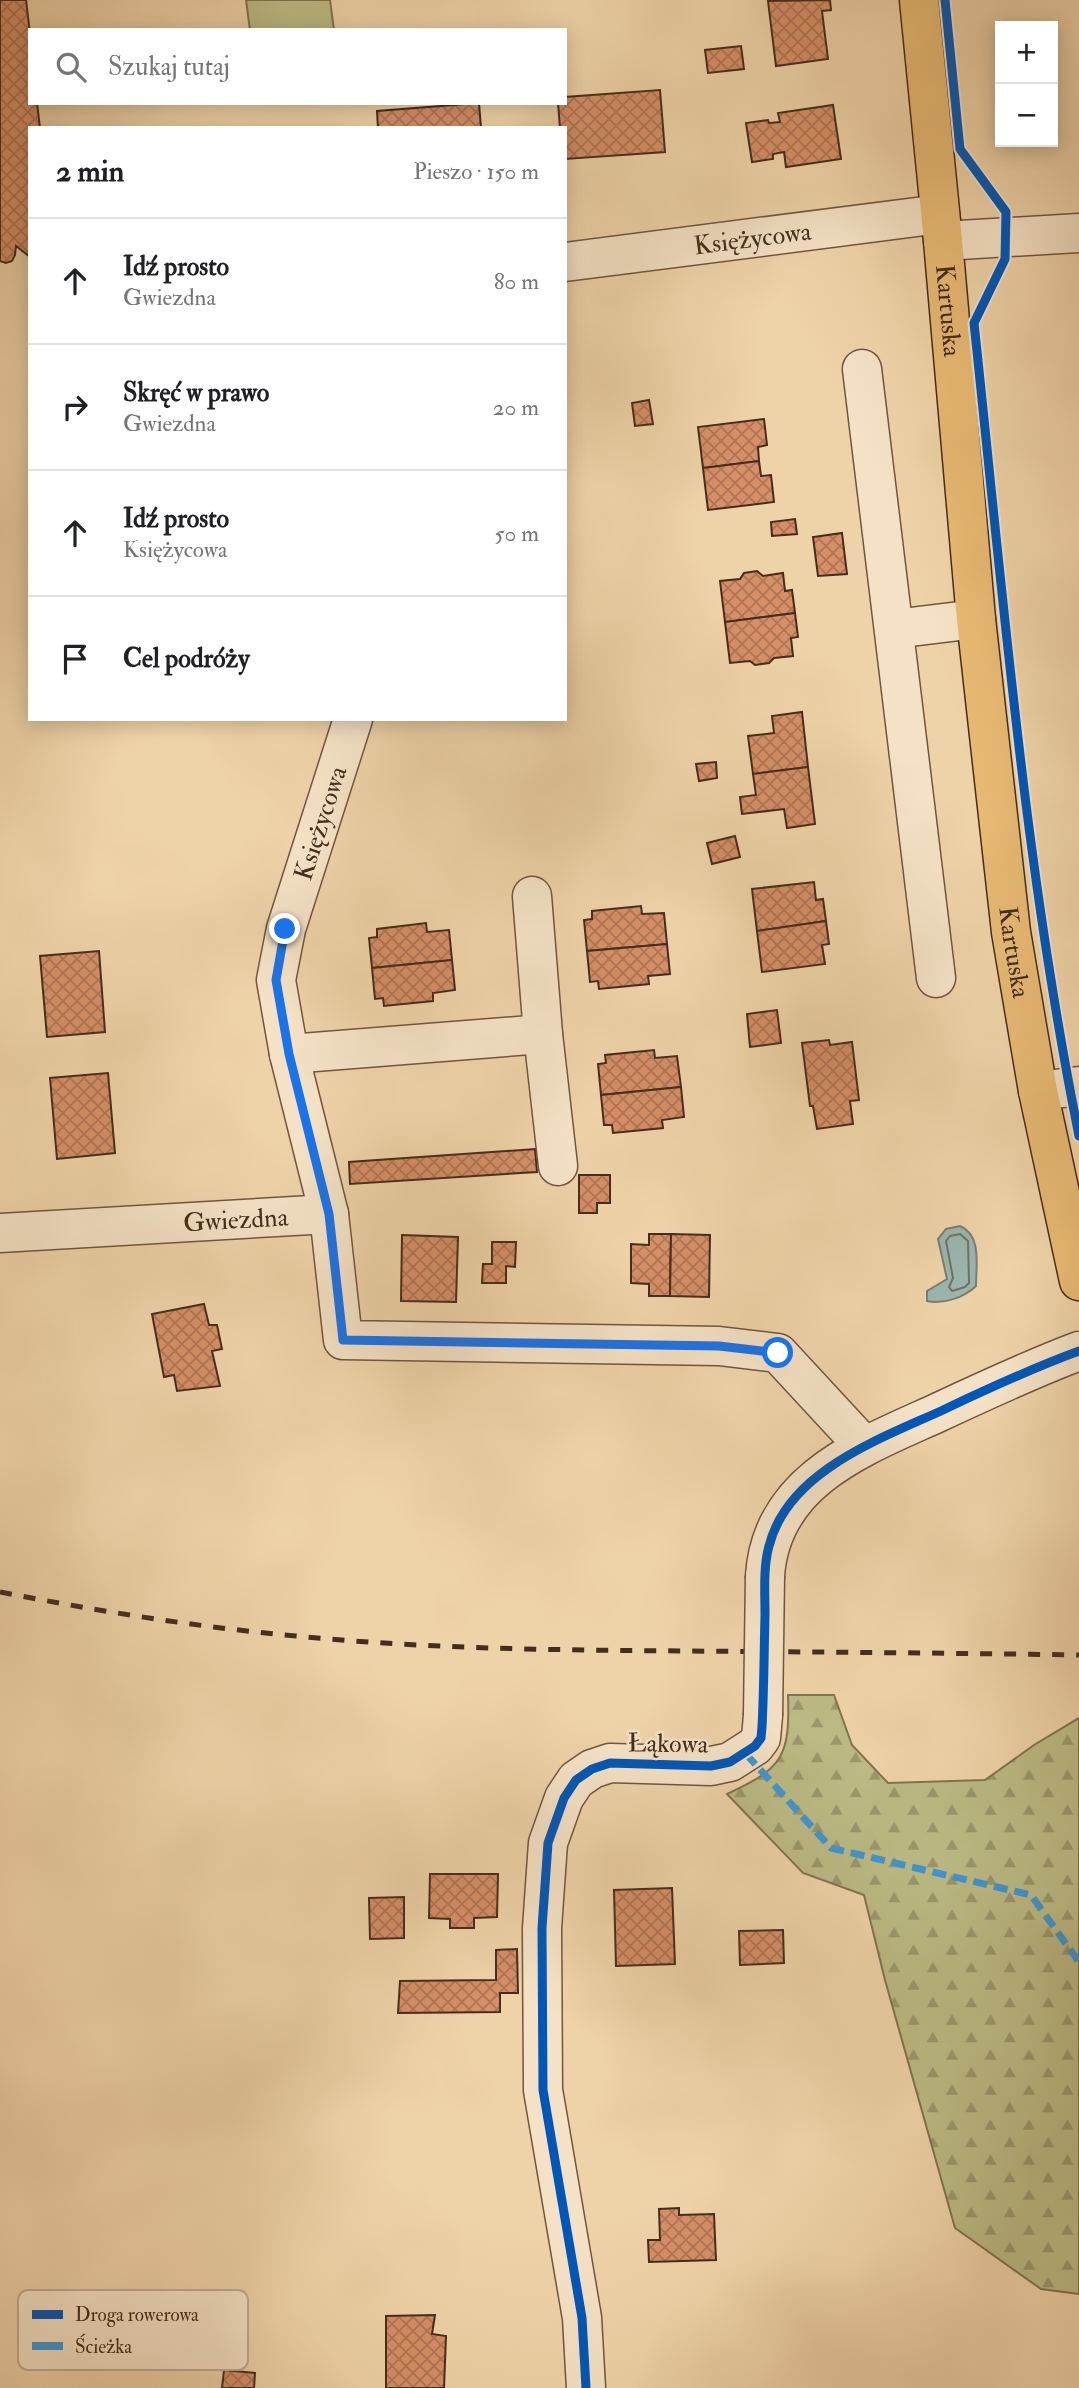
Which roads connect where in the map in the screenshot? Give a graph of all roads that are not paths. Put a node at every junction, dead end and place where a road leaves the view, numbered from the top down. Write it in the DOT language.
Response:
graph roads {
  1 [pos="919,0"];
  2 [pos="941,227"];
  3 [pos="1079,233"];
  4 [pos="567,262"];
  5 [pos="862,369"];
  6 [pos="976,619"];
  7 [pos="894,629"];
  8 [pos="352,721"];
  9 [pos="532,896"];
  10 [pos="936,978"];
  11 [pos="543,1034"];
  12 [pos="289,1054"];
  13 [pos="1079,1086"];
  14 [pos="1038,1091"];
  15 [pos="558,1166"];
  16 [pos="329,1214"];
  17 [pos="0,1233"];
  18 [pos="1079,1281"];
  19 [pos="1079,1351"];
  20 [pos="864,1446"];
  21 [pos="586,2388"];
  1 -- 2 [label="main road, Kartuska"];
  2 -- 3 [label="street, Księżycowa"];
  2 -- 4 [label="street, Księżycowa"];
  2 -- 6 [label="main road, Kartuska"];
  5 -- 7 [label="street"];
  6 -- 7 [label="street"];
  6 -- 14 [label="main road, Kartuska"];
  7 -- 10 [label="street"];
  8 -- 12 [label="street, Księżycowa"];
  9 -- 11 [label="street"];
  11 -- 12 [label="street"];
  11 -- 15 [label="street"];
  12 -- 16 [label="street, Księżycowa"];
  13 -- 14 [label="street"];
  14 -- 18 [label="main road, Kartuska"];
  16 -- 17 [label="street, Gwiezdna"];
  16 -- 20 [label="street"];
  19 -- 20 [label="street, Łąkowa"];
  20 -- 21 [label="street, Łąkowa, bridge"];
}
